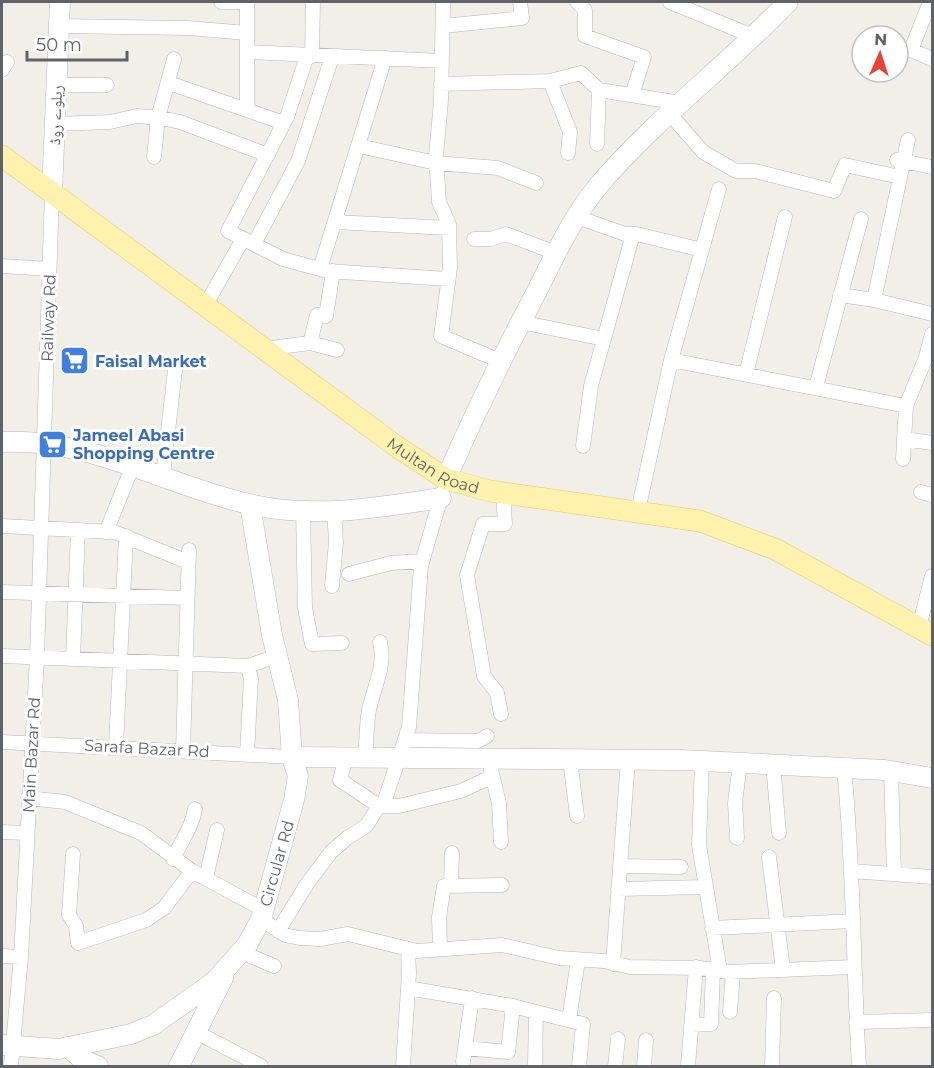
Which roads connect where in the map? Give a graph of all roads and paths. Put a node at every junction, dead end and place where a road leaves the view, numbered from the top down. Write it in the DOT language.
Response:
graph roads {
  1 [pos="60,2"];
  2 [pos="221,2"];
  3 [pos="247,2"];
  4 [pos="313,2"];
  5 [pos="442,2"];
  6 [pos="520,2"];
  7 [pos="577,2"];
  8 [pos="670,2"];
  9 [pos="788,2"];
  10 [pos="930,2"];
  11 [pos="699,8"];
  12 [pos="59,26"];
  13 [pos="443,26"];
  14 [pos="247,33"];
  15 [pos="754,37"];
  16 [pos="247,52"];
  17 [pos="310,56"];
  18 [pos="332,57"];
  19 [pos="385,58"];
  20 [pos="174,59"];
  21 [pos="933,59"];
  22 [pos="442,61"];
  23 [pos="550,81"];
  24 [pos="169,83"];
  25 [pos="441,84"];
  26 [pos="57,85"];
  27 [pos="107,85"];
  28 [pos="599,90"];
  29 [pos="632,95"];
  30 [pos="676,109"];
  31 [pos="247,110"];
  32 [pos="158,118"];
  33 [pos="284,123"];
  34 [pos="55,124"];
  35 [pos="908,140"];
  36 [pos="597,144"];
  37 [pos="359,146"];
  38 [pos="568,153"];
  39 [pos="268,155"];
  40 [pos="2,156"];
  41 [pos="154,158"];
  42 [pos="899,160"];
  43 [pos="436,163"];
  44 [pos="933,166"];
  45 [pos="900,177"];
  46 [pos="536,183"];
  47 [pos="719,189"];
  48 [pos="52,192"];
  49 [pos="577,217"];
  50 [pos="784,217"];
  51 [pos="861,219"];
  52 [pos="335,222"];
  53 [pos="449,228"];
  54 [pos="633,234"];
  55 [pos="474,239"];
  56 [pos="249,241"];
  57 [pos="702,250"];
  58 [pos="556,253"];
  59 [pos="2,266"];
  60 [pos="49,269"];
  61 [pos="326,270"];
  62 [pos="448,279"];
  63 [pos="840,296"];
  64 [pos="874,300"];
  65 [pos="205,306"];
  66 [pos="933,314"];
  67 [pos="520,322"];
  68 [pos="933,334"];
  69 [pos="604,339"];
  70 [pos="310,343"];
  71 [pos="264,349"];
  72 [pos="337,350"];
  73 [pos="671,360"];
  74 [pos="500,361"];
  75 [pos="175,370"];
  76 [pos="746,374"];
  77 [pos="816,387"];
  78 [pos="906,406"];
  79 [pos="904,439"];
  80 [pos="2,442"];
  81 [pos="43,443"];
  82 [pos="933,443"];
  83 [pos="583,446"];
  84 [pos="903,459"];
  85 [pos="133,465"];
  86 [pos="163,475"];
  87 [pos="444,489"];
  88 [pos="503,493"];
  89 [pos="250,505"];
  90 [pos="303,510"];
  91 [pos="333,510"];
  92 [pos="638,511"];
  93 [pos="2,526"];
  94 [pos="40,528"];
  95 [pos="78,530"];
  96 [pos="106,532"];
  97 [pos="126,536"];
  98 [pos="422,561"];
  99 [pos="349,574"];
  100 [pos="933,576"];
  101 [pos="332,586"];
  102 [pos="2,592"];
  103 [pos="39,593"];
  104 [pos="76,594"];
  105 [pos="122,596"];
  106 [pos="187,598"];
  107 [pos="926,631"];
  108 [pos="380,642"];
  109 [pos="342,643"];
  110 [pos="2,656"];
  111 [pos="277,656"];
  112 [pos="37,657"];
  113 [pos="73,658"];
  114 [pos="120,661"];
  115 [pos="185,663"];
  116 [pos="248,666"];
  117 [pos="501,714"];
  118 [pos="488,736"];
  119 [pos="2,742"];
  120 [pos="32,743"];
  121 [pos="116,746"];
  122 [pos="403,749"];
  123 [pos="183,750"];
  124 [pos="247,754"];
  125 [pos="292,757"];
  126 [pos="356,757"];
  127 [pos="570,759"];
  128 [pos="628,759"];
  129 [pos="702,761"];
  130 [pos="740,763"];
  131 [pos="773,764"];
  132 [pos="491,768"];
  133 [pos="844,768"];
  134 [pos="891,771"];
  135 [pos="933,778"];
  136 [pos="28,798"];
  137 [pos="381,806"];
  138 [pos="195,809"];
  139 [pos="576,816"];
  140 [pos="217,830"];
  141 [pos="2,832"];
  142 [pos="27,833"];
  143 [pos="779,833"];
  144 [pos="737,838"];
  145 [pos="501,842"];
  146 [pos="452,853"];
  147 [pos="74,854"];
  148 [pos="769,857"];
  149 [pos="173,859"];
  150 [pos="620,866"];
  151 [pos="681,867"];
  152 [pos="192,871"];
  153 [pos="852,871"];
  154 [pos="894,874"];
  155 [pos="933,877"];
  156 [pos="206,878"];
  157 [pos="502,885"];
  158 [pos="451,886"];
  159 [pos="705,887"];
  160 [pos="618,889"];
  161 [pos="262,914"];
  162 [pos="853,921"];
  163 [pos="776,923"];
  164 [pos="712,928"];
  165 [pos="278,931"];
  166 [pos="408,949"];
  167 [pos="440,949"];
  168 [pos="2,956"];
  169 [pos="21,957"];
  170 [pos="235,959"];
  171 [pos="578,960"];
  172 [pos="613,964"];
  173 [pos="274,966"];
  174 [pos="853,967"];
  175 [pos="696,968"];
  176 [pos="783,970"];
  177 [pos="722,971"];
  178 [pos="408,988"];
  179 [pos="472,998"];
  180 [pos="774,998"];
  181 [pos="513,1006"];
  182 [pos="730,1012"];
  183 [pos="536,1013"];
  184 [pos="569,1020"];
  185 [pos="933,1020"];
  186 [pos="856,1022"];
  187 [pos="691,1025"];
  188 [pos="196,1032"];
  189 [pos="618,1040"];
  190 [pos="646,1040"];
  191 [pos="68,1047"];
  192 [pos="8,1053"];
  193 [pos="98,1066"];
  194 [pos="178,1066"];
  195 [pos="261,1066"];
  196 [pos="403,1066"];
  197 [pos="535,1066"];
  198 [pos="579,1066"];
  199 [pos="615,1066"];
  200 [pos="644,1066"];
  201 [pos="688,1066"];
  202 [pos="772,1066"];
  203 [pos="859,1066"];
  1 -- 12 [label="street, ریلوے روڈ"];
  2 -- 3 [label="street"];
  3 -- 14 [label="street"];
  4 -- 17 [label="street"];
  5 -- 13 [label="street"];
  6 -- 13 [label="street"];
  7 -- 29 [label="street"];
  8 -- 11 [label="street"];
  9 -- 15 [label="street"];
  10 -- 21 [label="street"];
  11 -- 15 [label="street"];
  12 -- 14 [label="street"];
  12 -- 26 [label="street, ریلوے روڈ"];
  13 -- 22 [label="street"];
  14 -- 16 [label="street"];
  15 -- 30 [label="street"];
  16 -- 17 [label="street"];
  16 -- 31 [label="street"];
  17 -- 18 [label="street"];
  17 -- 33 [label="street"];
  18 -- 19 [label="street"];
  18 -- 56 [label="street"];
  19 -- 22 [label="street"];
  19 -- 37 [label="street"];
  20 -- 24 [label="street"];
  22 -- 25 [label="street"];
  23 -- 25 [label="street"];
  23 -- 28 [label="street"];
  23 -- 38 [label="street"];
  24 -- 31 [label="street"];
  24 -- 32 [label="street"];
  25 -- 43 [label="street"];
  26 -- 27 [label="street"];
  26 -- 34 [label="street, ریلوے روڈ"];
  28 -- 29 [label="street"];
  28 -- 36 [label="street"];
  29 -- 30 [label="street"];
  30 -- 45 [label="street"];
  30 -- 49 [label="street"];
  31 -- 33 [label="street"];
  32 -- 34 [label="street"];
  32 -- 39 [label="street"];
  32 -- 41 [label="street"];
  33 -- 39 [label="street"];
  34 -- 48 [label="street, ریلوے روڈ"];
  35 -- 42 [label="street"];
  37 -- 43 [label="street"];
  37 -- 52 [label="street"];
  39 -- 56 [label="street"];
  40 -- 48 [label="main road, Multan Road"];
  42 -- 44 [label="street"];
  42 -- 45 [label="street"];
  43 -- 46 [label="street"];
  43 -- 53 [label="street"];
  45 -- 64 [label="street"];
  47 -- 57 [label="street"];
  48 -- 60 [label="street, Railway Rd"];
  48 -- 65 [label="main road, Multan Road"];
  49 -- 54 [label="street"];
  49 -- 58 [label="street"];
  50 -- 76 [label="street"];
  51 -- 63 [label="street"];
  52 -- 53 [label="street"];
  52 -- 61 [label="street"];
  53 -- 62 [label="street"];
  54 -- 57 [label="street"];
  54 -- 69 [label="street"];
  55 -- 58 [label="street"];
  56 -- 61 [label="street"];
  56 -- 65 [label="street"];
  57 -- 73 [label="street"];
  58 -- 67 [label="street"];
  59 -- 60 [label="street"];
  60 -- 81 [label="street, Railway Rd"];
  61 -- 62 [label="street"];
  61 -- 70 [label="street"];
  62 -- 74 [label="street"];
  63 -- 64 [label="street"];
  63 -- 77 [label="street"];
  64 -- 66 [label="street"];
  65 -- 71 [label="main road, Multan Road"];
  67 -- 69 [label="street"];
  67 -- 74 [label="street"];
  68 -- 78 [label="street"];
  69 -- 83 [label="street"];
  70 -- 71 [label="street"];
  70 -- 72 [label="street"];
  71 -- 87 [label="main road, Multan Road"];
  73 -- 76 [label="street"];
  73 -- 92 [label="street"];
  74 -- 87 [label="street"];
  75 -- 86 [label="street"];
  76 -- 77 [label="street"];
  77 -- 78 [label="street"];
  78 -- 79 [label="street"];
  79 -- 82 [label="street"];
  79 -- 84 [label="street"];
  80 -- 81 [label="street"];
  81 -- 85 [label="street"];
  81 -- 94 [label="street, Main Bazar Rd"];
  85 -- 86 [label="street"];
  85 -- 96 [label="street"];
  86 -- 89 [label="street"];
  87 -- 88 [label="main road, Multan Road"];
  87 -- 91 [label="street"];
  87 -- 98 [label="street"];
  88 -- 92 [label="main road, Multan Road"];
  88 -- 117 [label="street"];
  89 -- 90 [label="street"];
  89 -- 111 [label="street, Circular Rd"];
  90 -- 91 [label="street"];
  90 -- 109 [label="street"];
  91 -- 101 [label="street"];
  92 -- 107 [label="main road, Multan Road"];
  93 -- 94 [label="street"];
  94 -- 95 [label="street"];
  94 -- 103 [label="street, Main Bazar Rd"];
  95 -- 96 [label="street"];
  95 -- 104 [label="street"];
  96 -- 97 [label="street"];
  97 -- 105 [label="street"];
  97 -- 106 [label="street"];
  98 -- 99 [label="street"];
  98 -- 122 [label="street"];
  100 -- 107 [label="street"];
  102 -- 103 [label="street"];
  103 -- 104 [label="street"];
  103 -- 112 [label="street, Main Bazar Rd"];
  104 -- 105 [label="street"];
  104 -- 113 [label="street"];
  105 -- 106 [label="street"];
  105 -- 114 [label="street"];
  106 -- 115 [label="street"];
  108 -- 126 [label="street"];
  110 -- 112 [label="street"];
  111 -- 116 [label="street"];
  111 -- 125 [label="street, Circular Rd"];
  112 -- 113 [label="street"];
  112 -- 120 [label="street, Main Bazar Rd"];
  113 -- 114 [label="street"];
  114 -- 115 [label="street"];
  114 -- 121 [label="street"];
  115 -- 116 [label="street"];
  115 -- 123 [label="street"];
  116 -- 124 [label="street"];
  118 -- 122 [label="street"];
  119 -- 120 [label="street, Sarafa Bazar Rd"];
  120 -- 121 [label="street, Sarafa Bazar Rd"];
  120 -- 136 [label="street, Main Bazar Rd"];
  121 -- 123 [label="street, Sarafa Bazar Rd"];
  122 -- 126 [label="street"];
  122 -- 132 [label="street"];
  122 -- 137 [label="street"];
  123 -- 124 [label="street, Sarafa Bazar Rd"];
  124 -- 125 [label="street, Sarafa Bazar Rd"];
  125 -- 126 [label="street"];
  125 -- 161 [label="street, Circular Rd"];
  126 -- 137 [label="street"];
  127 -- 128 [label="street"];
  127 -- 132 [label="street"];
  127 -- 139 [label="street"];
  128 -- 129 [label="street"];
  128 -- 150 [label="street"];
  129 -- 130 [label="street"];
  129 -- 159 [label="street"];
  130 -- 131 [label="street"];
  130 -- 144 [label="street"];
  131 -- 133 [label="street"];
  131 -- 143 [label="street"];
  132 -- 137 [label="street"];
  132 -- 145 [label="street"];
  133 -- 134 [label="street"];
  133 -- 153 [label="street"];
  134 -- 135 [label="street"];
  134 -- 154 [label="street"];
  136 -- 142 [label="street, Main Bazar Rd"];
  136 -- 149 [label="street"];
  137 -- 165 [label="street"];
  138 -- 149 [label="street"];
  140 -- 156 [label="street"];
  141 -- 142 [label="street"];
  142 -- 169 [label="street, Main Bazar Rd"];
  146 -- 158 [label="street"];
  147 -- 152 [label="street"];
  148 -- 163 [label="street"];
  149 -- 152 [label="street"];
  150 -- 151 [label="street"];
  150 -- 160 [label="street"];
  152 -- 156 [label="street"];
  153 -- 154 [label="street"];
  153 -- 162 [label="street"];
  154 -- 155 [label="street"];
  156 -- 161 [label="street"];
  157 -- 158 [label="street"];
  158 -- 167 [label="street"];
  159 -- 160 [label="street"];
  159 -- 164 [label="street"];
  160 -- 172 [label="street"];
  161 -- 165 [label="street"];
  161 -- 170 [label="street, Circular Rd"];
  162 -- 163 [label="street"];
  162 -- 174 [label="street"];
  163 -- 164 [label="street"];
  163 -- 176 [label="street"];
  164 -- 177 [label="street"];
  165 -- 166 [label="street"];
  166 -- 167 [label="street"];
  166 -- 178 [label="street"];
  167 -- 171 [label="street"];
  168 -- 169 [label="street"];
  169 -- 192 [label="street, Main Bazar Rd"];
  170 -- 173 [label="street"];
  170 -- 188 [label="street"];
  170 -- 191 [label="street, Circular Rd"];
  171 -- 172 [label="street"];
  171 -- 184 [label="street"];
  172 -- 175 [label="street"];
  174 -- 176 [label="street"];
  174 -- 186 [label="street"];
  175 -- 177 [label="street"];
  175 -- 187 [label="street"];
  176 -- 177 [label="street"];
  177 -- 182 [label="street"];
  177 -- 187 [label="street"];
  178 -- 179 [label="street"];
  178 -- 196 [label="street"];
  179 -- 181 [label="street"];
  179 -- 181 [label="street"];
  180 -- 202 [label="street"];
  181 -- 183 [label="street"];
  183 -- 184 [label="street"];
  183 -- 197 [label="street"];
  184 -- 198 [label="street"];
  185 -- 186 [label="street"];
  186 -- 203 [label="street"];
  187 -- 201 [label="street"];
  188 -- 194 [label="street"];
  188 -- 195 [label="street"];
  189 -- 199 [label="street"];
  190 -- 200 [label="street"];
  191 -- 192 [label="street, Circular Rd"];
  191 -- 193 [label="street"];
}
